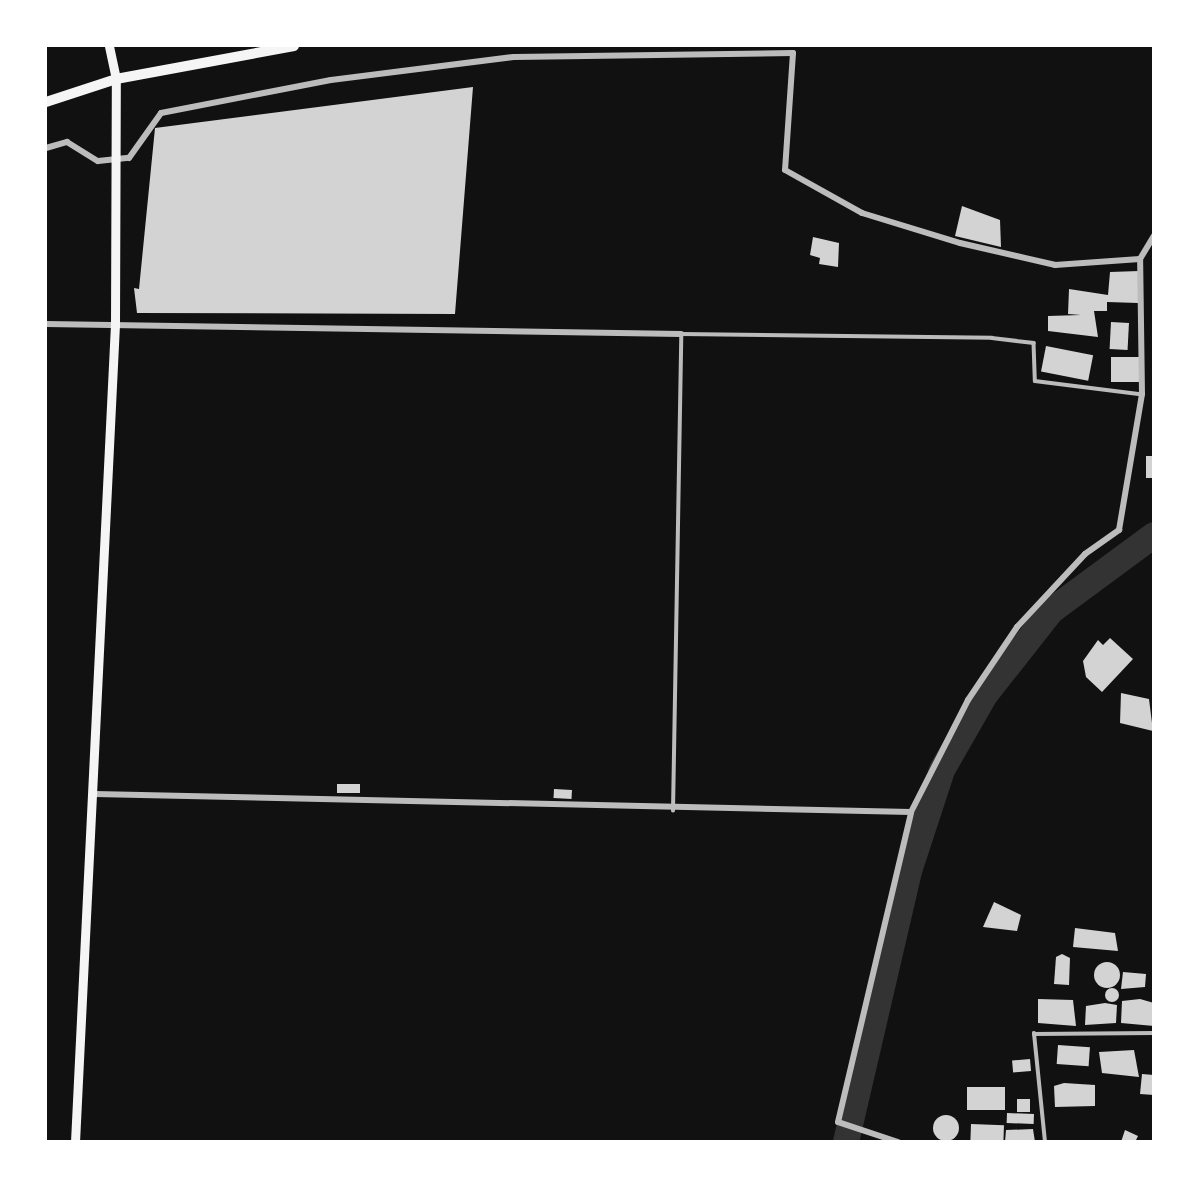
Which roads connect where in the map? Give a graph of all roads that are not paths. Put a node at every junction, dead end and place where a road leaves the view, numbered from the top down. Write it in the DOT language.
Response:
graph roads {
  1 [pos="109,46"];
  2 [pos="293,46"];
  3 [pos="116,79"];
  4 [pos="46,102"];
  5 [pos="46,148"];
  6 [pos="116,160"];
  7 [pos="1153,236"];
  8 [pos="1140,259"];
  9 [pos="46,324"];
  10 [pos="115,325"];
  11 [pos="681,334"];
  12 [pos="1142,394"];
  13 [pos="94,794"];
  14 [pos="673,811"];
  15 [pos="911,812"];
  16 [pos="1153,1033"];
  17 [pos="895,1140"];
  18 [pos="75,1142"];
  19 [pos="1045,1142"];
  1 -- 3 [label="main road"];
  2 -- 3 [label="highway"];
  3 -- 4 [label="highway"];
  3 -- 6 [label="main road"];
  5 -- 6 [label="street"];
  6 -- 8 [label="street"];
  6 -- 10 [label="main road"];
  7 -- 8 [label="street"];
  8 -- 12 [label="street"];
  9 -- 10 [label="street"];
  10 -- 11 [label="street"];
  10 -- 13 [label="main road"];
  11 -- 12 [label="lane"];
  11 -- 14 [label="lane"];
  12 -- 15 [label="street"];
  13 -- 14 [label="street"];
  13 -- 18 [label="main road"];
  14 -- 15 [label="street"];
  15 -- 17 [label="street"];
  16 -- 19 [label="lane"];
}
